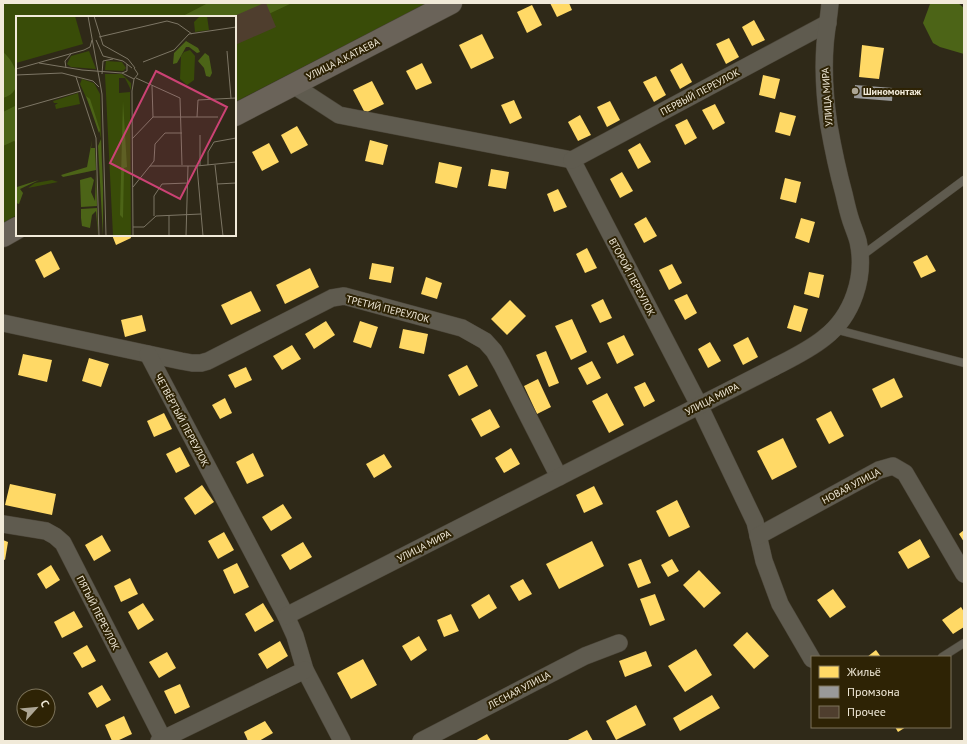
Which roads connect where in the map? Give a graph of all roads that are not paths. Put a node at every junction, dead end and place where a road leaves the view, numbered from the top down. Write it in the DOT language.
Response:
graph roads {
  1 [pos="451,3"];
  2 [pos="830,3"];
  3 [pos="828,23"];
  4 [pos="293,84"];
  5 [pos="236,114"];
  6 [pos="572,160"];
  7 [pos="964,180"];
  8 [pos="16,229"];
  9 [pos="3,236"];
  10 [pos="860,257"];
  11 [pos="3,323"];
  12 [pos="834,329"];
  13 [pos="148,354"];
  14 [pos="964,363"];
  15 [pos="700,405"];
  16 [pos="559,477"];
  17 [pos="3,524"];
  18 [pos="758,536"];
  19 [pos="964,574"];
  20 [pos="286,616"];
  21 [pos="619,642"];
  22 [pos="964,643"];
  23 [pos="944,656"];
  24 [pos="811,657"];
  25 [pos="305,670"];
  26 [pos="161,740"];
  27 [pos="342,741"];
  28 [pos="422,741"];
  1 -- 4 [label="street, УЛИЦА А.КАТАЕВА"];
  2 -- 3 [label="street, УЛИЦА МИРА"];
  3 -- 6 [label="street, ПЕРВЫЙ ПЕРЕУЛОК"];
  3 -- 10 [label="street, УЛИЦА МИРА"];
  4 -- 5 [label="street, УЛИЦА А.КАТАЕВА"];
  4 -- 6 [label="street"];
  6 -- 15 [label="street, ВТОРОЙ ПЕРЕУЛОК"];
  7 -- 10 [label="lane"];
  8 -- 9 [label="street"];
  10 -- 12 [label="street, УЛИЦА МИРА"];
  11 -- 13 [label="street"];
  12 -- 14 [label="lane"];
  12 -- 15 [label="street, УЛИЦА МИРА"];
  13 -- 16 [label="street, ТРЕТИЙ ПЕРЕУЛОК"];
  13 -- 20 [label="street, ЧЕТВЁРТЫЙ ПЕРЕУЛОК"];
  15 -- 16 [label="street, УЛИЦА МИРА"];
  15 -- 18 [label="street, ВТОРОЙ ПЕРЕУЛОК"];
  16 -- 20 [label="street, УЛИЦА МИРА"];
  17 -- 26 [label="street, ПЯТЫЙ ПЕРЕУЛОК"];
  18 -- 19 [label="street, НОВАЯ УЛИЦА"];
  18 -- 24 [label="street, ВТОРОЙ ПЕРЕУЛОК"];
  20 -- 25 [label="street, ЧЕТВЁРТЫЙ ПЕРЕУЛОК"];
  21 -- 28 [label="street, ЛЕСНАЯ УЛИЦА"];
  22 -- 23 [label="lane"];
  25 -- 26 [label="street"];
  25 -- 27 [label="street, ЧЕТВЁРТЫЙ ПЕРЕУЛОК"];
}
